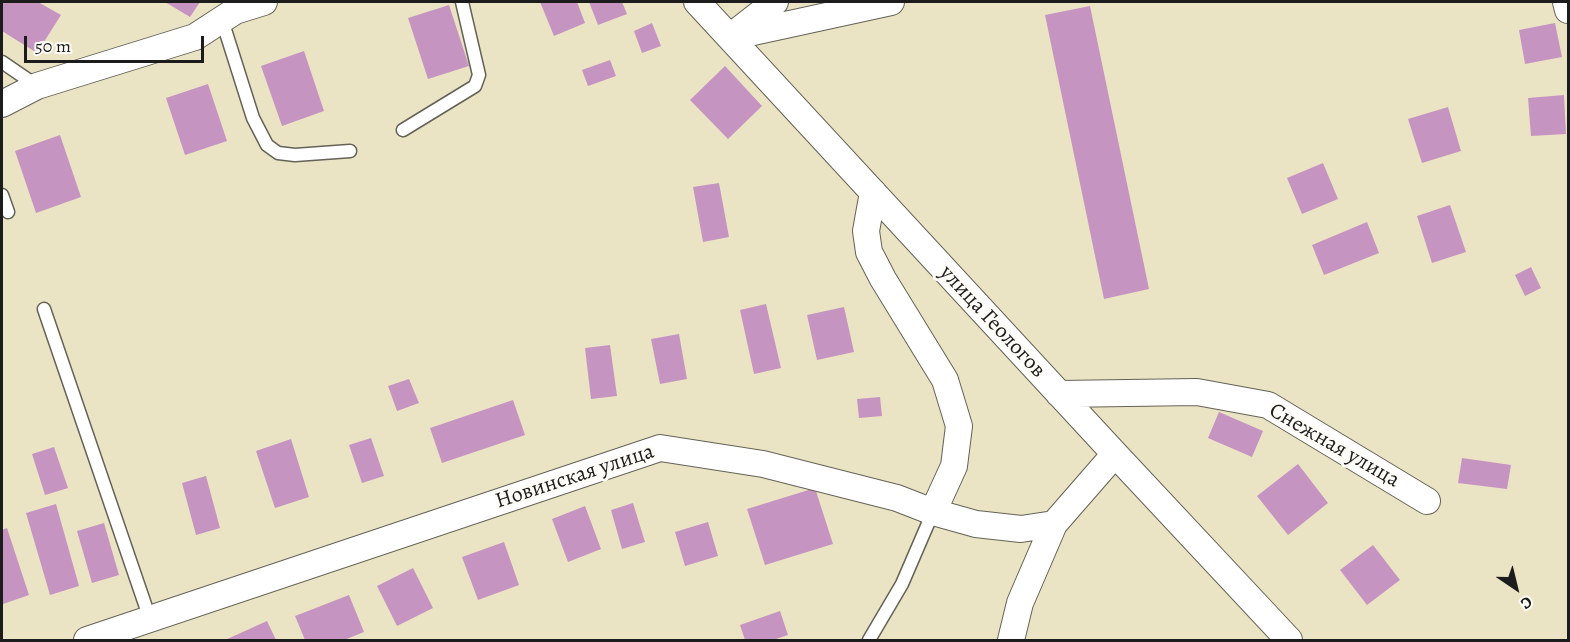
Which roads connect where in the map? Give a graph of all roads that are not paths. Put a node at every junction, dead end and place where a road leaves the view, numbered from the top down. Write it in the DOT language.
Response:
graph roads {
  1 [pos="264,2"];
  2 [pos="462,2"];
  3 [pos="697,2"];
  4 [pos="775,2"];
  5 [pos="891,2"];
  6 [pos="1566,2"];
  7 [pos="1569,10"];
  8 [pos="222,20"];
  9 [pos="730,37"];
  10 [pos="2,62"];
  11 [pos="37,86"];
  12 [pos="2,104"];
  13 [pos="403,130"];
  14 [pos="350,152"];
  15 [pos="873,192"];
  16 [pos="2,195"];
  17 [pos="8,212"];
  18 [pos="44,309"];
  19 [pos="1059,394"];
  20 [pos="1114,454"];
  21 [pos="1427,501"];
  22 [pos="933,512"];
  23 [pos="1054,524"];
  24 [pos="150,619"];
  25 [pos="87,640"];
  26 [pos="869,640"];
  27 [pos="1011,640"];
  28 [pos="1289,640"];
  1 -- 8 [label="street"];
  2 -- 13 [label="lane"];
  3 -- 9 [label="street, улица Геологов"];
  4 -- 9 [label="street"];
  5 -- 9 [label="street"];
  6 -- 7 [label="street"];
  8 -- 11 [label="street"];
  8 -- 14 [label="lane"];
  9 -- 15 [label="street, улица Геологов"];
  10 -- 11 [label="lane"];
  11 -- 12 [label="street"];
  15 -- 19 [label="street, улица Геологов"];
  15 -- 22 [label="street"];
  16 -- 17 [label="lane"];
  18 -- 24 [label="lane"];
  19 -- 20 [label="street, улица Геологов"];
  19 -- 21 [label="street, Снежная улица"];
  20 -- 23 [label="street"];
  20 -- 28 [label="street, улица Геологов"];
  22 -- 23 [label="street, Новинская улица"];
  22 -- 24 [label="street, Новинская улица"];
  22 -- 26 [label="lane"];
  23 -- 27 [label="street"];
  24 -- 25 [label="street, Новинская улица"];
}
